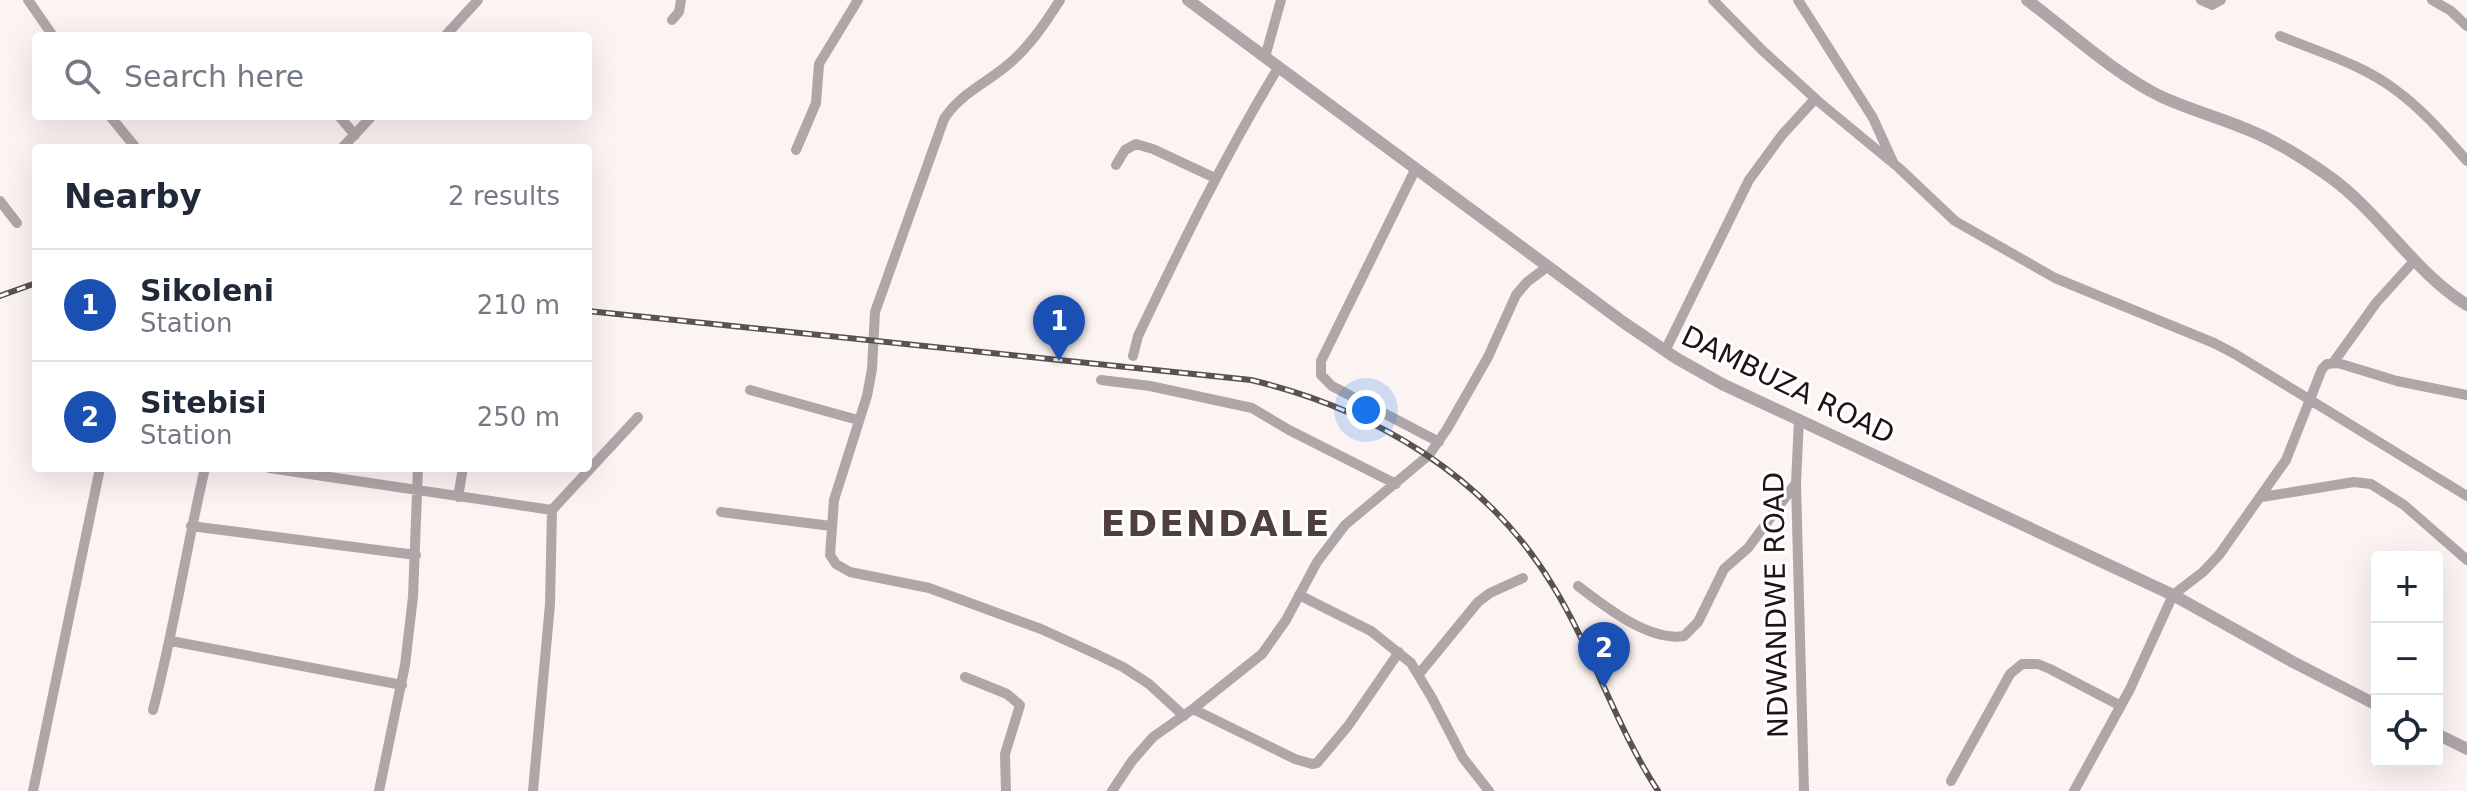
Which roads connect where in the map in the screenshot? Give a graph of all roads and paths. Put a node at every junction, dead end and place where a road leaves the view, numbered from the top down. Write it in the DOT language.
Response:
graph roads {
  1 [pos="28,0"];
  2 [pos="478,0"];
  3 [pos="681,0"];
  4 [pos="858,0"];
  5 [pos="1060,0"];
  6 [pos="1188,0"];
  7 [pos="1281,0"];
  8 [pos="1713,0"];
  9 [pos="1798,0"];
  10 [pos="2201,0"];
  11 [pos="2221,0"];
  12 [pos="2432,0"];
  13 [pos="2032,1"];
  14 [pos="672,20"];
  15 [pos="2467,26"];
  16 [pos="50,32"];
  17 [pos="449,32"];
  18 [pos="2280,36"];
  19 [pos="1265,57"];
  20 [pos="1278,68"];
  21 [pos="1815,99"];
  22 [pos="113,120"];
  23 [pos="342,120"];
  24 [pos="368,120"];
  25 [pos="355,135"];
  26 [pos="133,144"];
  27 [pos="346,144"];
  28 [pos="796,150"];
  29 [pos="2467,161"];
  30 [pos="1894,164"];
  31 [pos="1116,165"];
  32 [pos="1415,170"];
  33 [pos="1215,178"];
  34 [pos="0,201"];
  35 [pos="17,223"];
  36 [pos="2414,261"];
  37 [pos="1547,267"];
  38 [pos="2467,305"];
  39 [pos="1665,351"];
  40 [pos="1133,356"];
  41 [pos="2333,363"];
  42 [pos="1101,380"];
  43 [pos="750,390"];
  44 [pos="2467,395"];
  45 [pos="2311,399"];
  46 [pos="638,417"];
  47 [pos="1799,419"];
  48 [pos="858,420"];
  49 [pos="1439,442"];
  50 [pos="592,467"];
  51 [pos="99,472"];
  52 [pos="204,472"];
  53 [pos="418,472"];
  54 [pos="462,472"];
  55 [pos="587,472"];
  56 [pos="333,473"];
  57 [pos="1796,483"];
  58 [pos="1396,484"];
  59 [pos="417,491"];
  60 [pos="2467,496"];
  61 [pos="458,497"];
  62 [pos="2262,497"];
  63 [pos="552,510"];
  64 [pos="721,512"];
  65 [pos="191,526"];
  66 [pos="831,526"];
  67 [pos="416,555"];
  68 [pos="2467,560"];
  69 [pos="1523,578"];
  70 [pos="1578,586"];
  71 [pos="1299,595"];
  72 [pos="2173,595"];
  73 [pos="171,641"];
  74 [pos="1399,652"];
  75 [pos="1419,674"];
  76 [pos="965,677"];
  77 [pos="402,685"];
  78 [pos="2371,702"];
  79 [pos="2121,706"];
  80 [pos="153,710"];
  81 [pos="1189,713"];
  82 [pos="2443,737"];
  83 [pos="2467,749"];
  84 [pos="1951,781"];
  85 [pos="2079,790"];
  86 [pos="33,791"];
  87 [pos="379,791"];
  88 [pos="533,791"];
  89 [pos="1006,791"];
  90 [pos="1112,791"];
  91 [pos="1489,791"];
  92 [pos="1804,791"];
  1 -- 16 [label="street"];
  2 -- 17 [label="street"];
  3 -- 14 [label="street"];
  4 -- 28 [label="street"];
  5 -- 48 [label="street"];
  6 -- 19 [label="street, DAMBUZA ROAD"];
  7 -- 19 [label="street"];
  8 -- 21 [label="street"];
  9 -- 30 [label="street"];
  10 -- 11 [label="street"];
  12 -- 15 [label="street"];
  13 -- 36 [label="street"];
  18 -- 29 [label="street"];
  19 -- 20 [label="street, DAMBUZA ROAD"];
  20 -- 32 [label="street, DAMBUZA ROAD"];
  20 -- 33 [label="street"];
  21 -- 30 [label="street"];
  21 -- 39 [label="street"];
  22 -- 26 [label="street"];
  23 -- 25 [label="street"];
  24 -- 25 [label="street"];
  25 -- 27 [label="street"];
  30 -- 45 [label="street"];
  31 -- 33 [label="street"];
  32 -- 37 [label="street, DAMBUZA ROAD"];
  32 -- 49 [label="street"];
  33 -- 40 [label="street"];
  34 -- 35 [label="street"];
  36 -- 38 [label="street"];
  36 -- 41 [label="street"];
  37 -- 39 [label="street, DAMBUZA ROAD"];
  37 -- 49 [label="street"];
  39 -- 47 [label="street, DAMBUZA ROAD"];
  41 -- 44 [label="street"];
  41 -- 45 [label="street"];
  42 -- 58 [label="street"];
  43 -- 48 [label="street"];
  45 -- 60 [label="street"];
  45 -- 62 [label="street"];
  46 -- 50 [label="street"];
  47 -- 57 [label="street, NDWANDWE ROAD"];
  47 -- 72 [label="street, DAMBUZA ROAD"];
  48 -- 66 [label="street"];
  49 -- 58 [label="street"];
  51 -- 86 [label="street"];
  52 -- 65 [label="street"];
  53 -- 59 [label="street"];
  54 -- 61 [label="street"];
  55 -- 63 [label="street"];
  56 -- 59 [label="street"];
  57 -- 70 [label="street"];
  57 -- 92 [label="street, NDWANDWE ROAD"];
  58 -- 71 [label="street"];
  59 -- 61 [label="street"];
  59 -- 67 [label="street"];
  61 -- 63 [label="street"];
  62 -- 68 [label="street"];
  62 -- 72 [label="street"];
  63 -- 88 [label="street"];
  64 -- 66 [label="street"];
  65 -- 67 [label="street"];
  65 -- 73 [label="street"];
  66 -- 81 [label="street"];
  67 -- 77 [label="street"];
  69 -- 75 [label="street"];
  71 -- 74 [label="street"];
  71 -- 81 [label="street"];
  72 -- 78 [label="street, DAMBUZA ROAD"];
  72 -- 79 [label="street"];
  73 -- 77 [label="street"];
  73 -- 80 [label="street"];
  74 -- 75 [label="street"];
  74 -- 81 [label="street"];
  75 -- 91 [label="street"];
  76 -- 89 [label="street"];
  77 -- 87 [label="street"];
  79 -- 84 [label="street"];
  79 -- 85 [label="street"];
  81 -- 90 [label="street"];
  82 -- 83 [label="street"];
}
